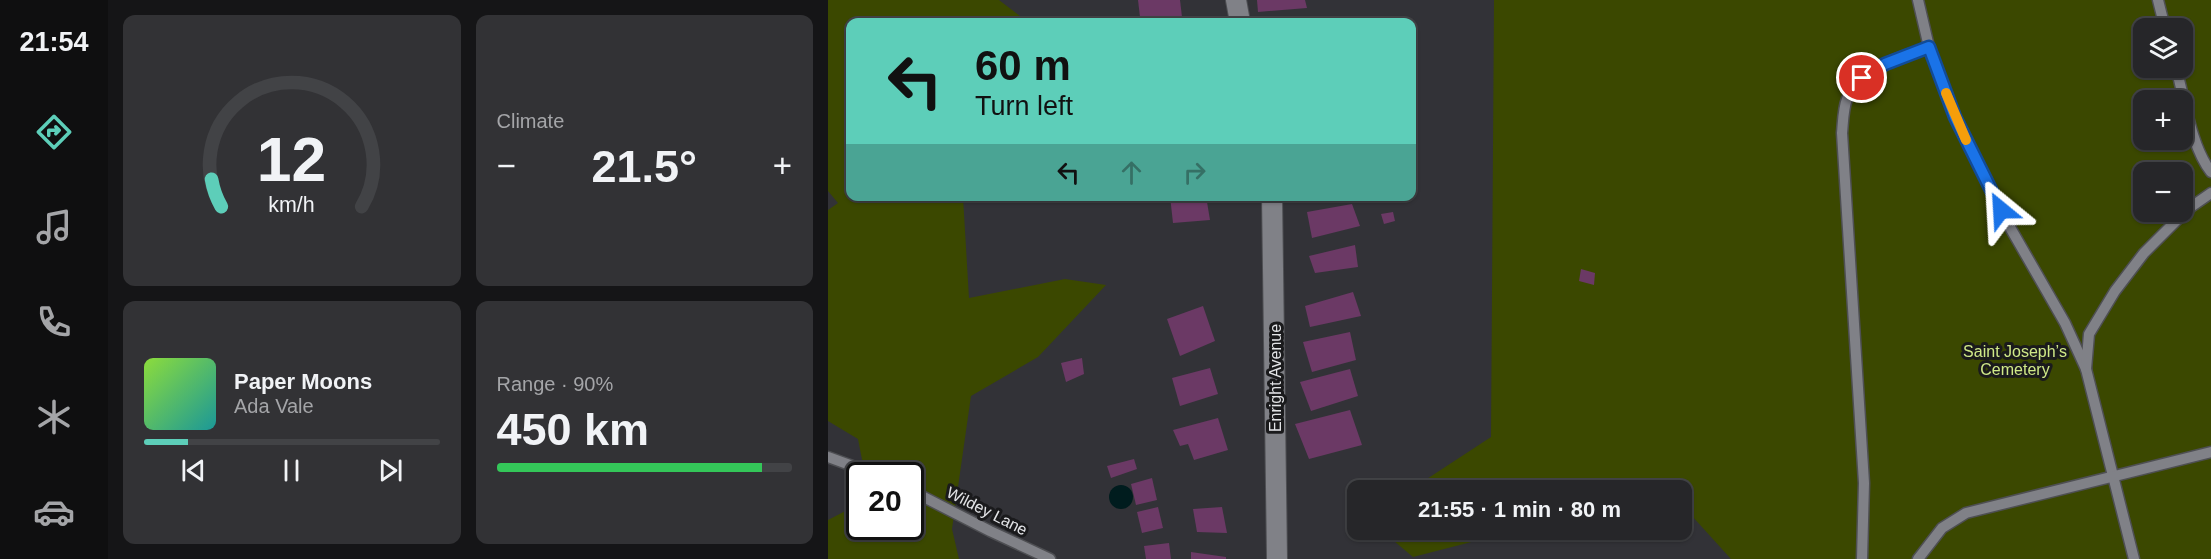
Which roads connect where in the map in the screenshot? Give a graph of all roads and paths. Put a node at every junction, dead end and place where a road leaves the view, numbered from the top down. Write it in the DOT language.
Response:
graph roads {
  1 [pos="1236,0"];
  2 [pos="1918,0"];
  3 [pos="2158,0"];
  4 [pos="1239,18"];
  5 [pos="2163,18"];
  6 [pos="1929,47"];
  7 [pos="2179,78"];
  8 [pos="2211,172"];
  9 [pos="2211,193"];
  10 [pos="1272,201"];
  11 [pos="2085,369"];
  12 [pos="2211,452"];
  13 [pos="828,457"];
  14 [pos="846,464"];
  15 [pos="2113,477"];
  16 [pos="924,497"];
  17 [pos="1050,559"];
  18 [pos="1277,559"];
  19 [pos="1862,559"];
  20 [pos="1918,559"];
  21 [pos="2134,559"];
  1 -- 4 [label="street"];
  2 -- 6 [label="lane"];
  3 -- 5 [label="lane"];
  6 -- 11 [label="lane"];
  6 -- 19 [label="lane"];
  7 -- 8 [label="lane"];
  9 -- 11 [label="lane"];
  10 -- 18 [label="street, Enright Avenue"];
  11 -- 15 [label="lane"];
  12 -- 15 [label="lane"];
  13 -- 14 [label="lane"];
  15 -- 20 [label="lane"];
  15 -- 21 [label="lane"];
  16 -- 17 [label="lane, Wildey Lane"];
}
